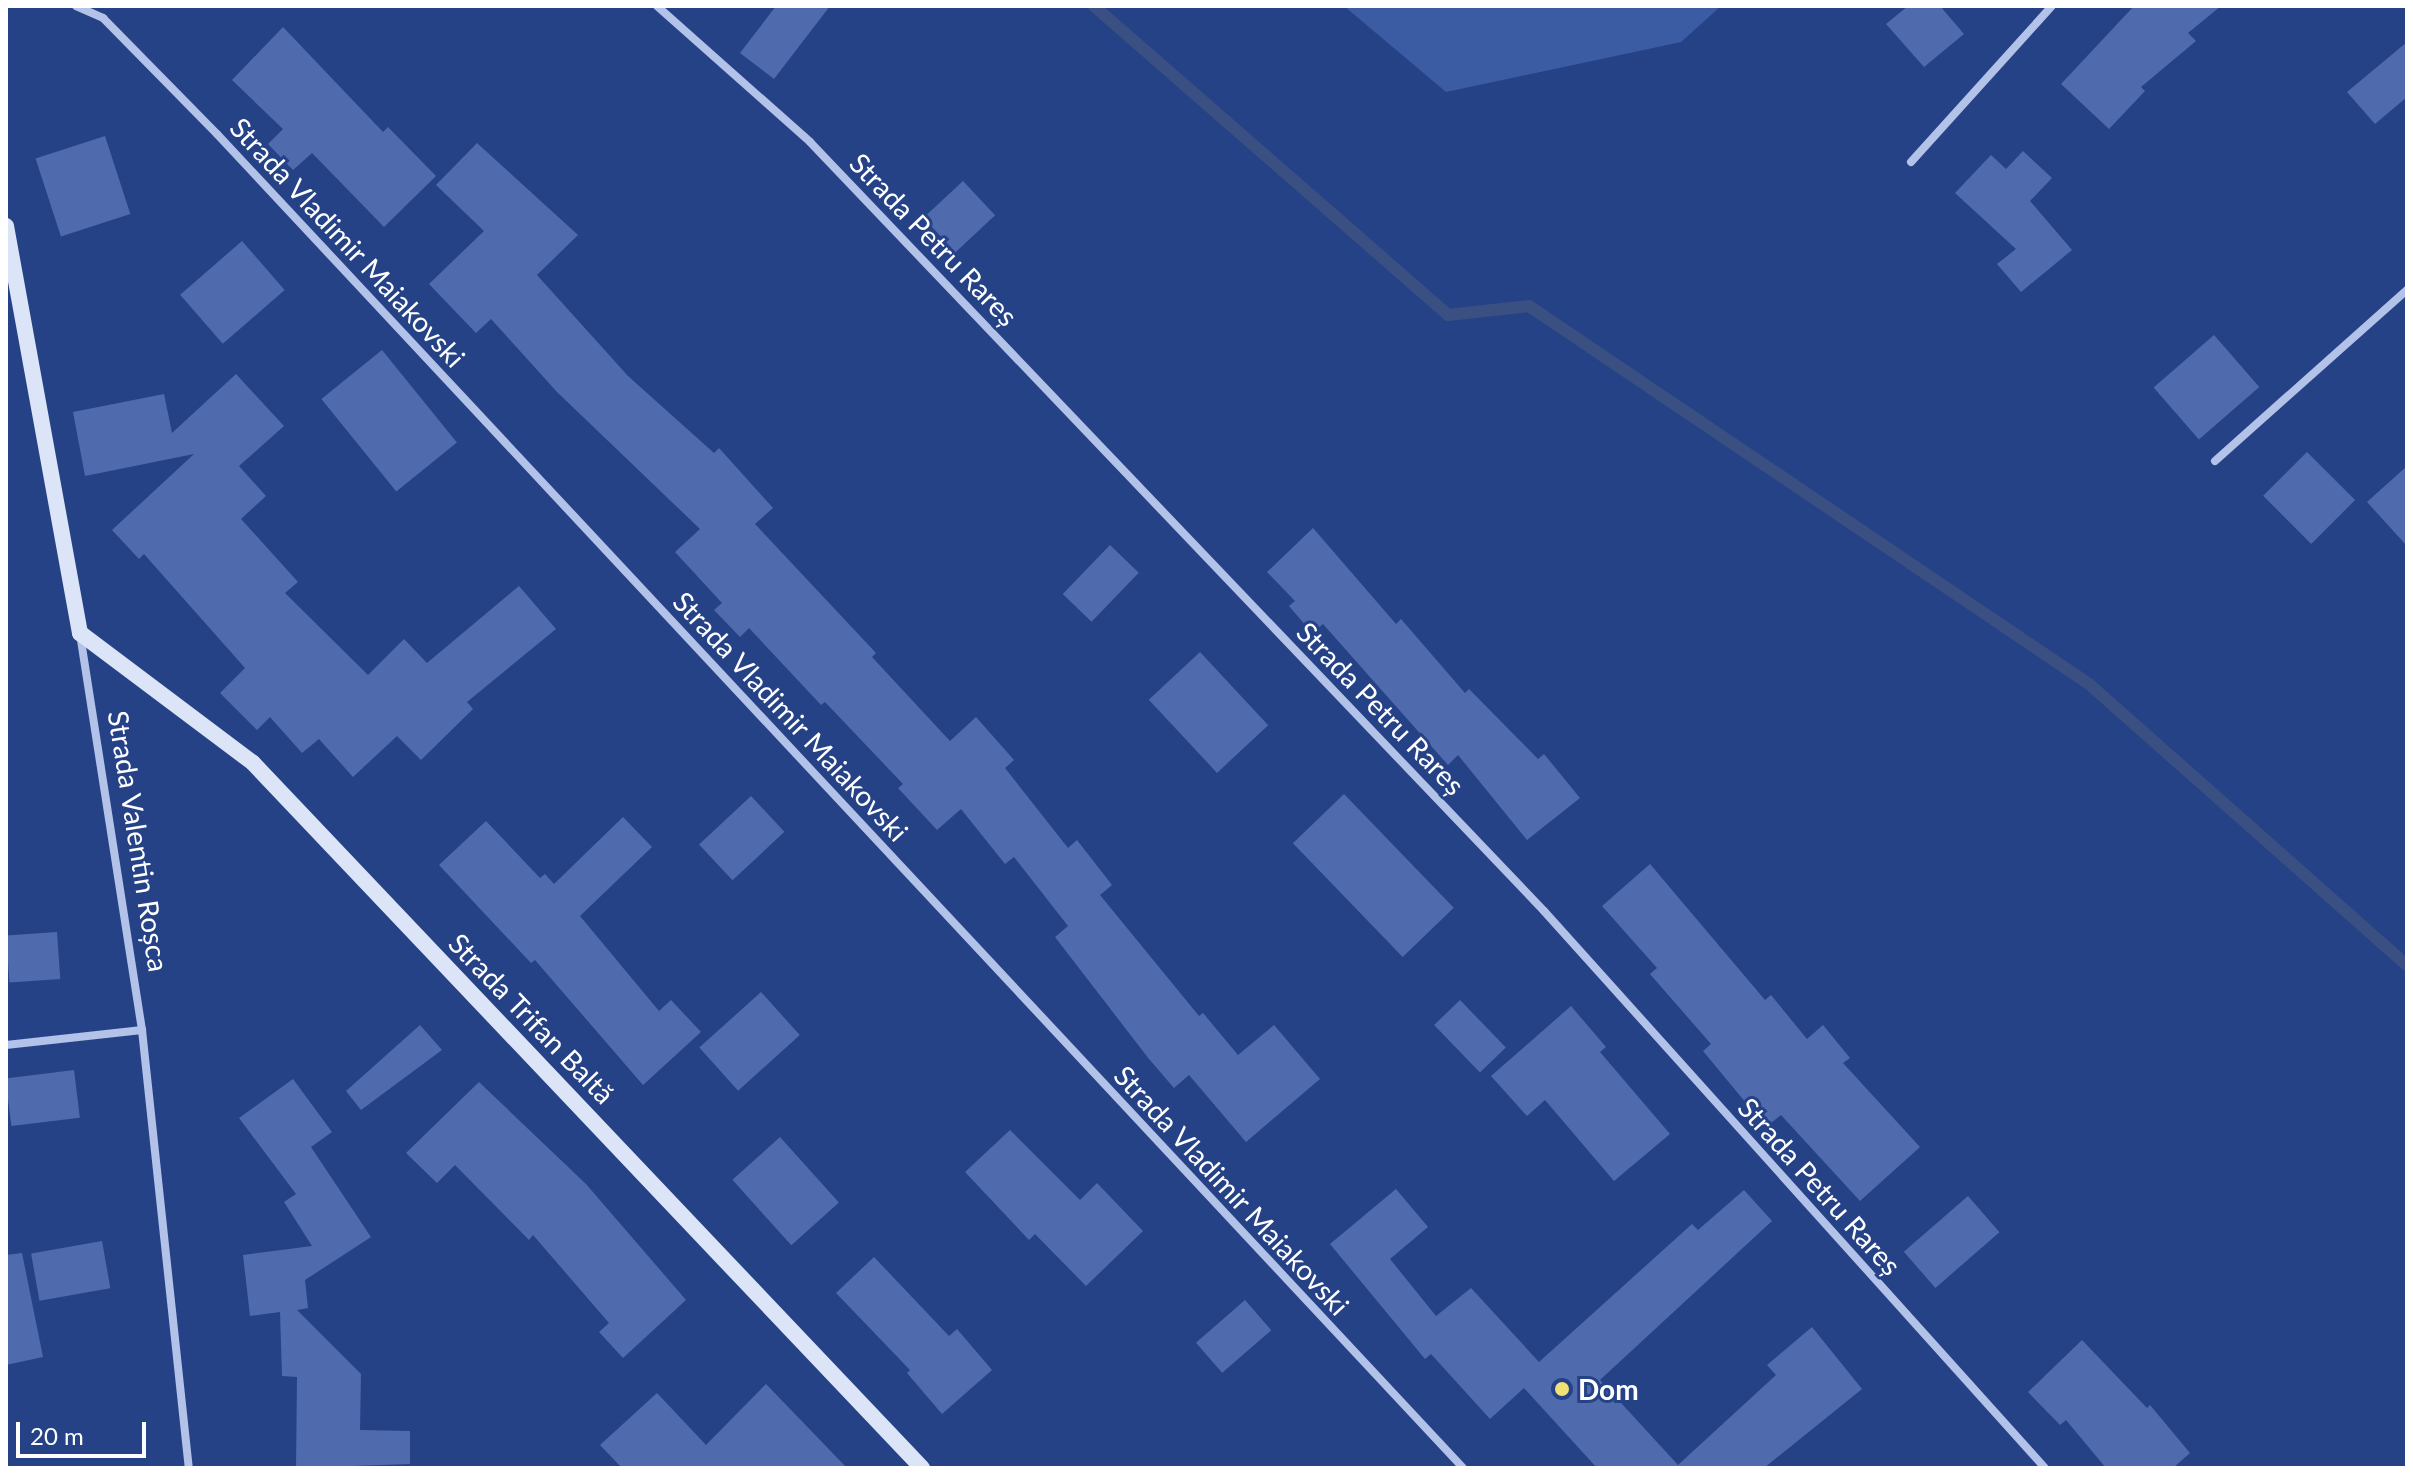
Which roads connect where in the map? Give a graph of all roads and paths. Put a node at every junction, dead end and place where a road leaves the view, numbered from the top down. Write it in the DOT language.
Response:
graph roads {
  1 [pos="76,6"];
  2 [pos="657,6"];
  3 [pos="2052,6"];
  4 [pos="1911,162"];
  5 [pos="6,226"];
  6 [pos="2407,290"];
  7 [pos="2215,461"];
  8 [pos="80,633"];
  9 [pos="142,1030"];
  10 [pos="6,1045"];
  11 [pos="189,1468"];
  12 [pos="922,1468"];
  13 [pos="1463,1468"];
  14 [pos="2045,1468"];
  1 -- 13 [label="street, Strada Vladimir Maiakovski"];
  2 -- 14 [label="street, Strada Petru Rareș"];
  3 -- 4 [label="street"];
  5 -- 8 [label="main road, Strada Valentin Roșca"];
  6 -- 7 [label="street"];
  8 -- 9 [label="street, Strada Valentin Roșca"];
  8 -- 12 [label="main road, Strada Trifan Baltă"];
  9 -- 10 [label="street"];
  9 -- 11 [label="street, Strada Valentin Roșca"];
}
